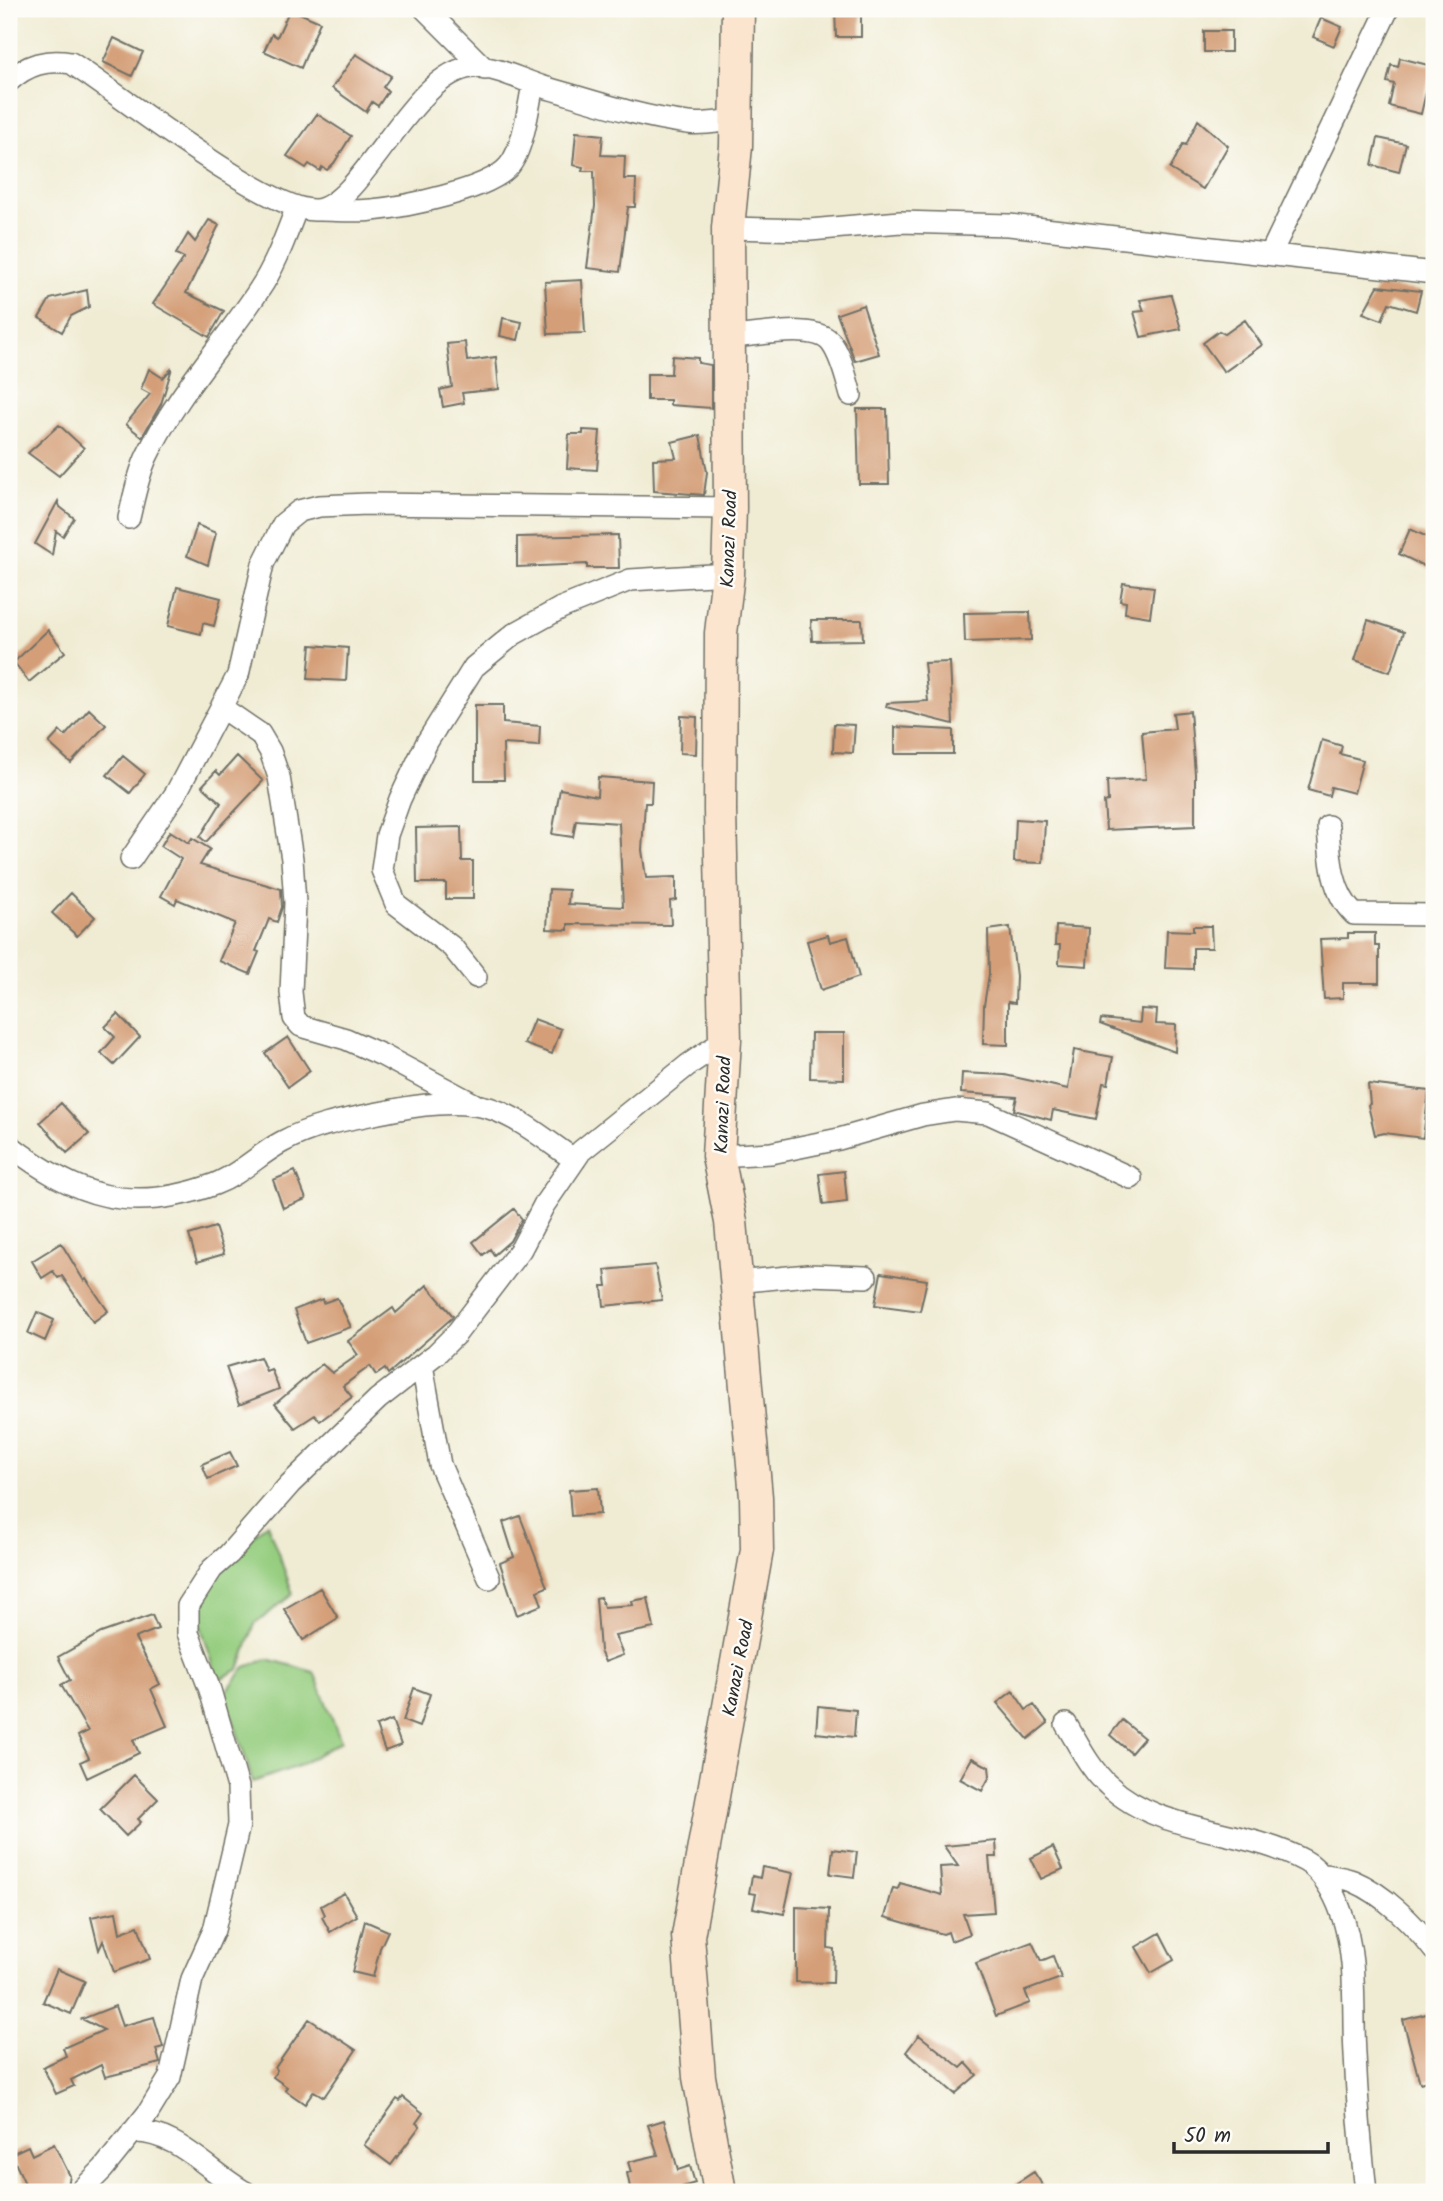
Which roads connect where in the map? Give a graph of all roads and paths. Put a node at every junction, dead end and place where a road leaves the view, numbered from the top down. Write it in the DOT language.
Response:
graph roads {
  1 [pos="425,9"];
  2 [pos="738,9"];
  3 [pos="1388,9"];
  4 [pos="485,69"];
  5 [pos="9,81"];
  6 [pos="533,84"];
  7 [pos="736,120"];
  8 [pos="306,208"];
  9 [pos="728,228"];
  10 [pos="1271,253"];
  11 [pos="1434,273"];
  12 [pos="728,337"];
  13 [pos="851,395"];
  14 [pos="730,508"];
  15 [pos="129,518"];
  16 [pos="728,574"];
  17 [pos="222,708"];
  18 [pos="1328,826"];
  19 [pos="131,859"];
  20 [pos="1434,915"];
  21 [pos="476,977"];
  22 [pos="725,1041"];
  23 [pos="477,1105"];
  24 [pos="9,1145"];
  25 [pos="718,1156"];
  26 [pos="575,1160"];
  27 [pos="1131,1178"];
  28 [pos="866,1277"];
  29 [pos="736,1282"];
  30 [pos="422,1365"];
  31 [pos="489,1578"];
  32 [pos="1066,1724"];
  33 [pos="1320,1874"];
  34 [pos="1434,1950"];
  35 [pos="132,2132"];
  36 [pos="80,2192"];
  37 [pos="245,2192"];
  38 [pos="720,2192"];
  39 [pos="1366,2192"];
  1 -- 4 [label="street"];
  2 -- 7 [label="main road, Kanazi Road"];
  3 -- 10 [label="street"];
  4 -- 6 [label="street"];
  4 -- 8 [label="street"];
  5 -- 8 [label="street"];
  6 -- 7 [label="street"];
  6 -- 8 [label="street"];
  7 -- 9 [label="main road, Kanazi Road"];
  8 -- 15 [label="street"];
  9 -- 10 [label="street"];
  9 -- 12 [label="main road, Kanazi Road"];
  10 -- 11 [label="street"];
  12 -- 13 [label="street"];
  12 -- 14 [label="main road, Kanazi Road"];
  14 -- 16 [label="main road, Kanazi Road"];
  14 -- 17 [label="street"];
  16 -- 21 [label="street"];
  16 -- 22 [label="main road, Kanazi Road"];
  17 -- 19 [label="street"];
  17 -- 23 [label="street"];
  18 -- 20 [label="street"];
  22 -- 25 [label="main road, Kanazi Road"];
  22 -- 26 [label="street"];
  23 -- 24 [label="street"];
  23 -- 26 [label="street"];
  25 -- 27 [label="street"];
  25 -- 29 [label="main road, Kanazi Road"];
  26 -- 30 [label="street"];
  28 -- 29 [label="street"];
  29 -- 38 [label="main road, Kanazi Road"];
  30 -- 31 [label="street"];
  30 -- 35 [label="street"];
  32 -- 33 [label="street"];
  33 -- 34 [label="street"];
  33 -- 39 [label="street"];
  35 -- 36 [label="street"];
  35 -- 37 [label="street"];
}
